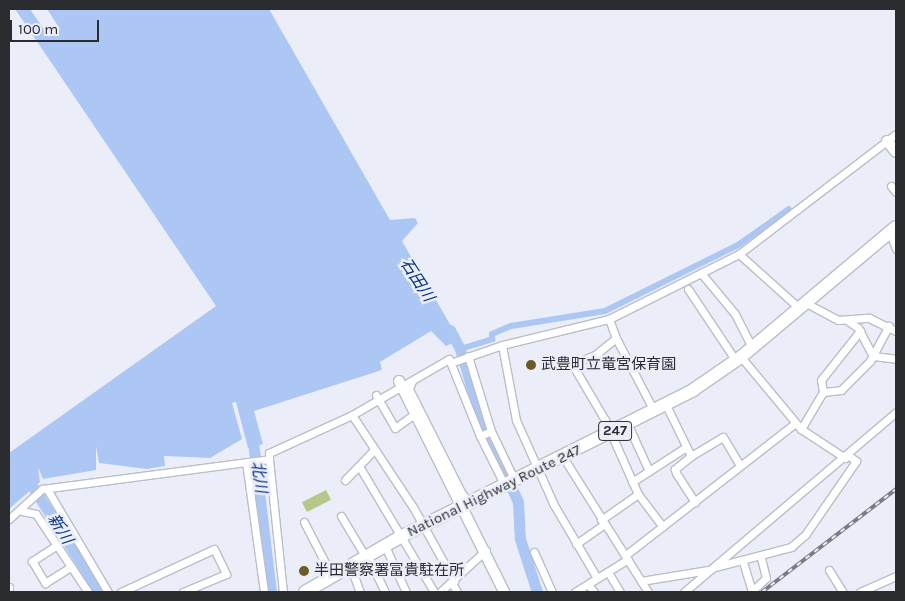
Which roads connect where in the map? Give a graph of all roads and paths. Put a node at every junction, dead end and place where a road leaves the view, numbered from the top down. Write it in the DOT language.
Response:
graph roads {
  1 [pos="896,134"];
  2 [pos="887,141"];
  3 [pos="896,152"];
  4 [pos="891,186"];
  5 [pos="896,192"];
  6 [pos="893,230"];
  7 [pos="896,249"];
  8 [pos="739,254"];
  9 [pos="702,273"];
  10 [pos="688,289"];
  11 [pos="805,306"];
  12 [pos="610,319"];
  13 [pos="848,321"];
  14 [pos="889,326"];
  15 [pos="860,331"];
  16 [pos="896,332"];
  17 [pos="616,338"];
  18 [pos="502,345"];
  19 [pos="752,348"];
  20 [pos="468,356"];
  21 [pos="873,356"];
  22 [pos="896,359"];
  23 [pos="453,362"];
  24 [pos="737,362"];
  25 [pos="412,381"];
  26 [pos="401,384"];
  27 [pos="823,392"];
  28 [pos="378,398"];
  29 [pos="666,405"];
  30 [pos="654,411"];
  31 [pos="896,412"];
  32 [pos="416,413"];
  33 [pos="352,415"];
  34 [pos="628,425"];
  35 [pos="798,426"];
  36 [pos="490,431"];
  37 [pos="611,433"];
  38 [pos="480,436"];
  39 [pos="686,447"];
  40 [pos="373,451"];
  41 [pos="691,456"];
  42 [pos="847,456"];
  43 [pos="563,457"];
  44 [pos="266,459"];
  45 [pos="249,461"];
  46 [pos="740,465"];
  47 [pos="360,466"];
  48 [pos="539,469"];
  49 [pos="648,471"];
  50 [pos="345,480"];
  51 [pos="632,482"];
  52 [pos="510,483"];
  53 [pos="45,489"];
  54 [pos="638,494"];
  55 [pos="464,500"];
  56 [pos="695,502"];
  57 [pos="22,511"];
  58 [pos="341,516"];
  59 [pos="9,519"];
  60 [pos="304,522"];
  61 [pos="603,522"];
  62 [pos="422,526"];
  63 [pos="663,527"];
  64 [pos="402,536"];
  65 [pos="576,544"];
  66 [pos="57,545"];
  67 [pos="385,546"];
  68 [pos="486,550"];
  69 [pos="534,552"];
  70 [pos="366,556"];
  71 [pos="627,556"];
  72 [pos="761,558"];
  73 [pos="743,562"];
  74 [pos="350,565"];
  75 [pos="71,567"];
  76 [pos="712,568"];
  77 [pos="829,570"];
  78 [pos="608,572"];
  79 [pos="332,576"];
  80 [pos="896,576"];
  81 [pos="597,578"];
  82 [pos="641,581"];
  83 [pos="453,582"];
  84 [pos="588,584"];
  85 [pos="313,590"];
  86 [pos="88,592"];
  87 [pos="108,592"];
  88 [pos="121,592"];
  89 [pos="183,592"];
  90 [pos="264,592"];
  91 [pos="283,592"];
  92 [pos="360,592"];
  93 [pos="385,592"];
  94 [pos="406,592"];
  95 [pos="434,592"];
  96 [pos="440,592"];
  97 [pos="457,592"];
  98 [pos="504,592"];
  99 [pos="552,592"];
  100 [pos="575,592"];
  101 [pos="594,592"];
  102 [pos="620,592"];
  103 [pos="648,592"];
  104 [pos="684,592"];
  105 [pos="843,592"];
  106 [pos="860,592"];
  1 -- 2 [label="street"];
  2 -- 3 [label="street"];
  2 -- 8 [label="street"];
  4 -- 5 [label="street"];
  6 -- 7 [label="street"];
  6 -- 11 [label="highway, National Highway Route 247 / 247"];
  8 -- 9 [label="street"];
  8 -- 11 [label="street"];
  9 -- 12 [label="street"];
  9 -- 19 [label="street"];
  10 -- 24 [label="street"];
  11 -- 13 [label="street"];
  11 -- 19 [label="highway, National Highway Route 247 / 247"];
  11 -- 24 [label="street"];
  12 -- 17 [label="street"];
  12 -- 18 [label="street"];
  13 -- 14 [label="street"];
  13 -- 15 [label="street"];
  14 -- 16 [label="street"];
  14 -- 21 [label="street"];
  15 -- 21 [label="street"];
  15 -- 27 [label="street"];
  17 -- 30 [label="street"];
  17 -- 37 [label="street"];
  18 -- 20 [label="street"];
  18 -- 48 [label="street"];
  19 -- 24 [label="highway, National Highway Route 247 / 247"];
  20 -- 23 [label="street"];
  20 -- 36 [label="street"];
  21 -- 22 [label="street"];
  21 -- 27 [label="street"];
  23 -- 25 [label="street"];
  23 -- 38 [label="street"];
  24 -- 29 [label="highway, National Highway Route 247 / 247"];
  24 -- 35 [label="street"];
  25 -- 26 [label="street"];
  25 -- 55 [label="street"];
  26 -- 28 [label="street"];
  26 -- 32 [label="street"];
  27 -- 35 [label="street"];
  28 -- 32 [label="street"];
  28 -- 33 [label="street"];
  29 -- 30 [label="highway, National Highway Route 247 / 247"];
  29 -- 39 [label="street"];
  30 -- 34 [label="highway, National Highway Route 247 / 247"];
  31 -- 42 [label="street"];
  32 -- 55 [label="street"];
  33 -- 40 [label="street"];
  33 -- 44 [label="street"];
  34 -- 37 [label="highway, National Highway Route 247 / 247"];
  34 -- 49 [label="street"];
  35 -- 42 [label="street"];
  35 -- 46 [label="street"];
  36 -- 38 [label="street"];
  36 -- 52 [label="street"];
  37 -- 43 [label="highway, National Highway Route 247 / 247"];
  37 -- 51 [label="street"];
  38 -- 52 [label="street"];
  39 -- 41 [label="street"];
  39 -- 49 [label="street"];
  40 -- 47 [label="street"];
  40 -- 62 [label="street"];
  41 -- 46 [label="street"];
  41 -- 56 [label="street"];
  42 -- 72 [label="street"];
  42 -- 76 [label="street"];
  43 -- 48 [label="highway, National Highway Route 247 / 247"];
  43 -- 61 [label="street"];
  44 -- 45 [label="street"];
  44 -- 91 [label="street"];
  45 -- 53 [label="street"];
  45 -- 90 [label="street"];
  46 -- 56 [label="street"];
  47 -- 50 [label="street"];
  47 -- 64 [label="street"];
  48 -- 52 [label="highway, National Highway Route 247 / 247"];
  48 -- 65 [label="street"];
  49 -- 51 [label="street"];
  51 -- 54 [label="street"];
  52 -- 55 [label="highway, National Highway Route 247 / 247"];
  53 -- 57 [label="street"];
  53 -- 87 [label="street"];
  54 -- 61 [label="street"];
  54 -- 63 [label="street"];
  55 -- 62 [label="highway, National Highway Route 247 / 247"];
  55 -- 68 [label="street"];
  56 -- 63 [label="street"];
  57 -- 59 [label="street"];
  57 -- 66 [label="street"];
  58 -- 70 [label="street"];
  60 -- 79 [label="street"];
  61 -- 65 [label="street"];
  61 -- 71 [label="street"];
  62 -- 64 [label="highway, National Highway Route 247 / 247"];
  62 -- 83 [label="street"];
  63 -- 71 [label="street"];
  64 -- 67 [label="highway, National Highway Route 247 / 247"];
  64 -- 95 [label="street"];
  65 -- 81 [label="street"];
  66 -- 75 [label="street"];
  66 -- 75 [label="street"];
  67 -- 70 [label="highway, National Highway Route 247 / 247"];
  67 -- 94 [label="street"];
  68 -- 83 [label="street"];
  68 -- 98 [label="street"];
  69 -- 99 [label="street"];
  70 -- 74 [label="highway, National Highway Route 247 / 247"];
  70 -- 93 [label="street"];
  71 -- 78 [label="street"];
  71 -- 82 [label="street"];
  72 -- 73 [label="street"];
  72 -- 73 [label="street"];
  73 -- 76 [label="street"];
  74 -- 79 [label="highway, National Highway Route 247 / 247"];
  74 -- 92 [label="street"];
  75 -- 86 [label="street"];
  76 -- 82 [label="street"];
  76 -- 104 [label="street"];
  77 -- 105 [label="street"];
  78 -- 81 [label="street"];
  78 -- 102 [label="street"];
  79 -- 85 [label="highway, National Highway Route 247 / 247"];
  80 -- 106 [label="street"];
  81 -- 84 [label="street"];
  82 -- 103 [label="street"];
  83 -- 96 [label="street"];
  83 -- 97 [label="street"];
  84 -- 100 [label="street"];
  84 -- 101 [label="street"];
  88 -- 89 [label="street"];
}
